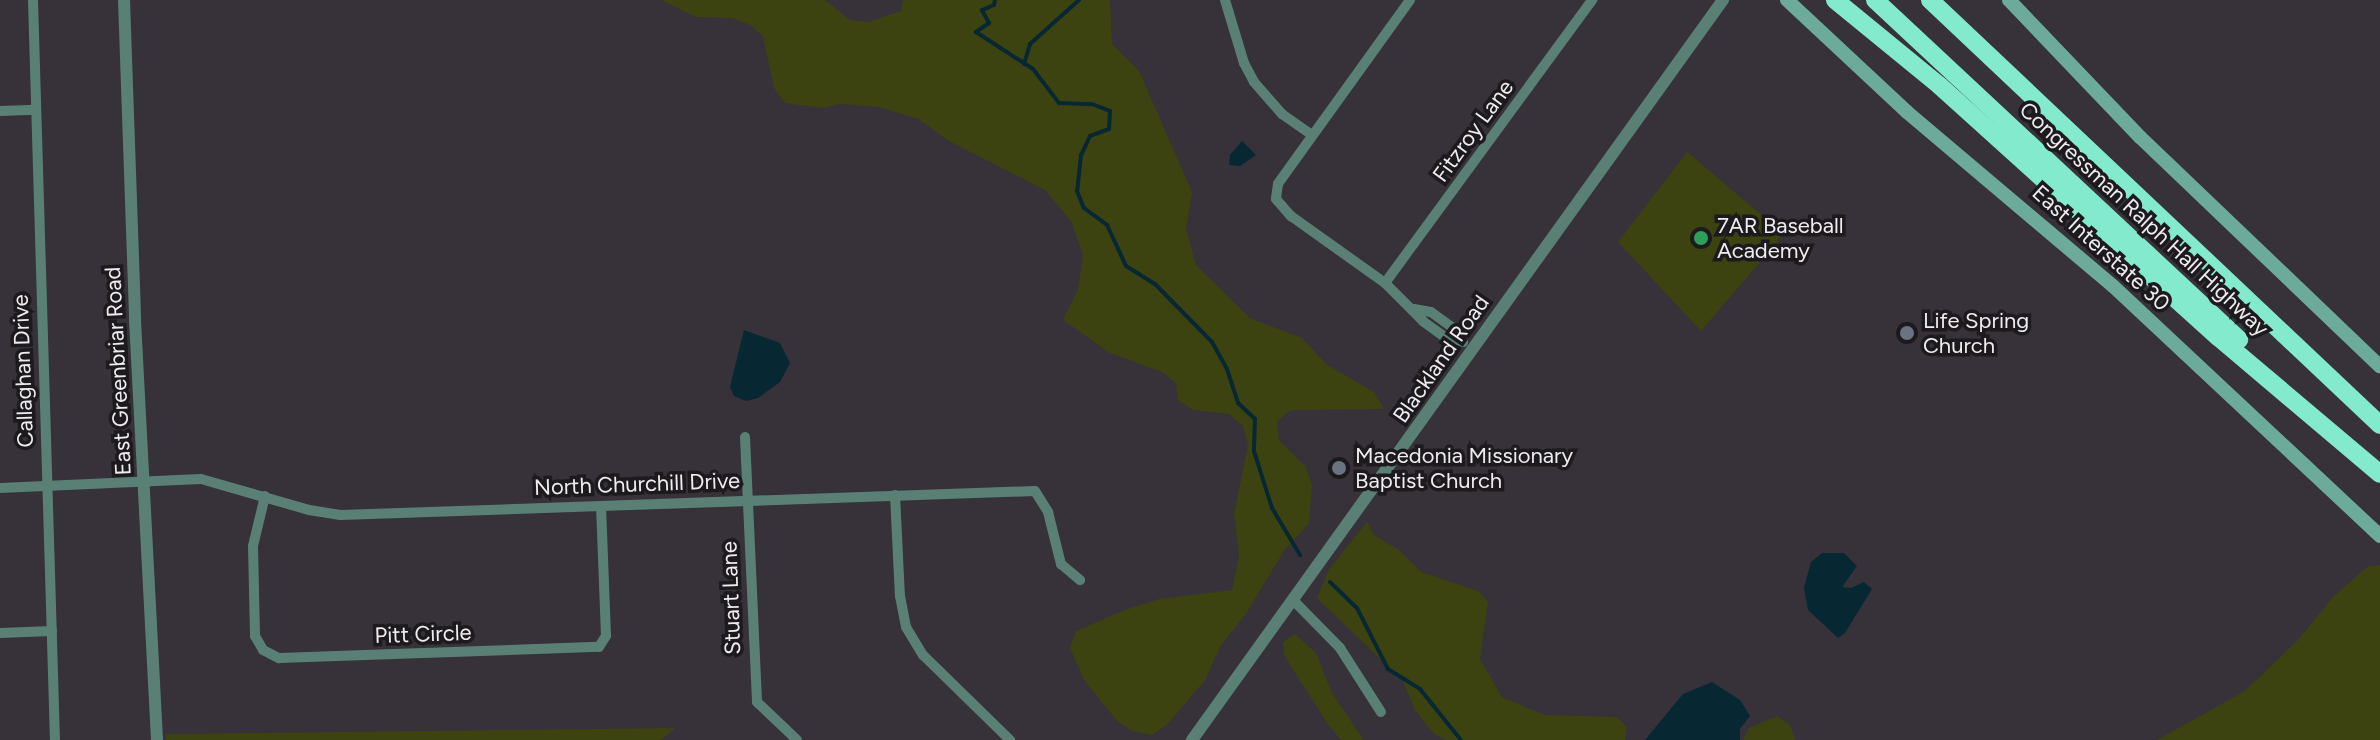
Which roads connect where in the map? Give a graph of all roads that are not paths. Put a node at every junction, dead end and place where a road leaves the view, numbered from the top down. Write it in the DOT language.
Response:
graph roads {
  1 [pos="33,0"];
  2 [pos="124,0"];
  3 [pos="1225,0"];
  4 [pos="1410,0"];
  5 [pos="1592,0"];
  6 [pos="1723,0"];
  7 [pos="1787,0"];
  8 [pos="1835,0"];
  9 [pos="1875,0"];
  10 [pos="1930,0"];
  11 [pos="2009,0"];
  12 [pos="36,110"];
  13 [pos="0,111"];
  14 [pos="1312,135"];
  15 [pos="1385,283"];
  16 [pos="1472,350"];
  17 [pos="2380,366"];
  18 [pos="2380,425"];
  19 [pos="745,437"];
  20 [pos="2380,473"];
  21 [pos="143,484"];
  22 [pos="47,487"];
  23 [pos="0,488"];
  24 [pos="895,495"];
  25 [pos="265,496"];
  26 [pos="747,500"];
  27 [pos="601,506"];
  28 [pos="2380,536"];
  29 [pos="1080,580"];
  30 [pos="1293,600"];
  31 [pos="52,631"];
  32 [pos="0,633"];
  33 [pos="1381,712"];
  34 [pos="55,740"];
  35 [pos="157,740"];
  36 [pos="797,740"];
  37 [pos="1010,740"];
  38 [pos="1192,740"];
  1 -- 12 [label="street, Callaghan Drive"];
  2 -- 21 [label="street, East Greenbriar Road"];
  3 -- 14 [label="street"];
  4 -- 14 [label="street"];
  5 -- 15 [label="street, Fitzroy Lane"];
  6 -- 16 [label="street, Blackland Road"];
  7 -- 28 [label="main road, East Interstate 30"];
  8 -- 20 [label="highway"];
  9 -- 20 [label="highway, Congressman Ralph Hall Highway"];
  10 -- 18 [label="highway, Congressman Ralph Hall Highway"];
  11 -- 17 [label="main road"];
  12 -- 13 [label="street"];
  12 -- 22 [label="street, Callaghan Drive"];
  14 -- 15 [label="street"];
  15 -- 16 [label="street"];
  16 -- 30 [label="street, Blackland Road"];
  19 -- 26 [label="street, Stuart Lane"];
  21 -- 22 [label="street, North Churchill Drive"];
  21 -- 25 [label="street, North Churchill Drive"];
  21 -- 35 [label="street, East Greenbriar Road"];
  22 -- 23 [label="street, North Churchill Drive"];
  22 -- 31 [label="street, Callaghan Drive"];
  24 -- 26 [label="street, North Churchill Drive"];
  24 -- 29 [label="street, North Churchill Drive"];
  24 -- 37 [label="street"];
  25 -- 27 [label="street, North Churchill Drive"];
  25 -- 27 [label="street, Pitt Circle"];
  26 -- 27 [label="street, North Churchill Drive"];
  26 -- 36 [label="street, Stuart Lane"];
  30 -- 33 [label="street"];
  30 -- 38 [label="street, Blackland Road"];
  31 -- 32 [label="street"];
  31 -- 34 [label="street, Callaghan Drive"];
}
